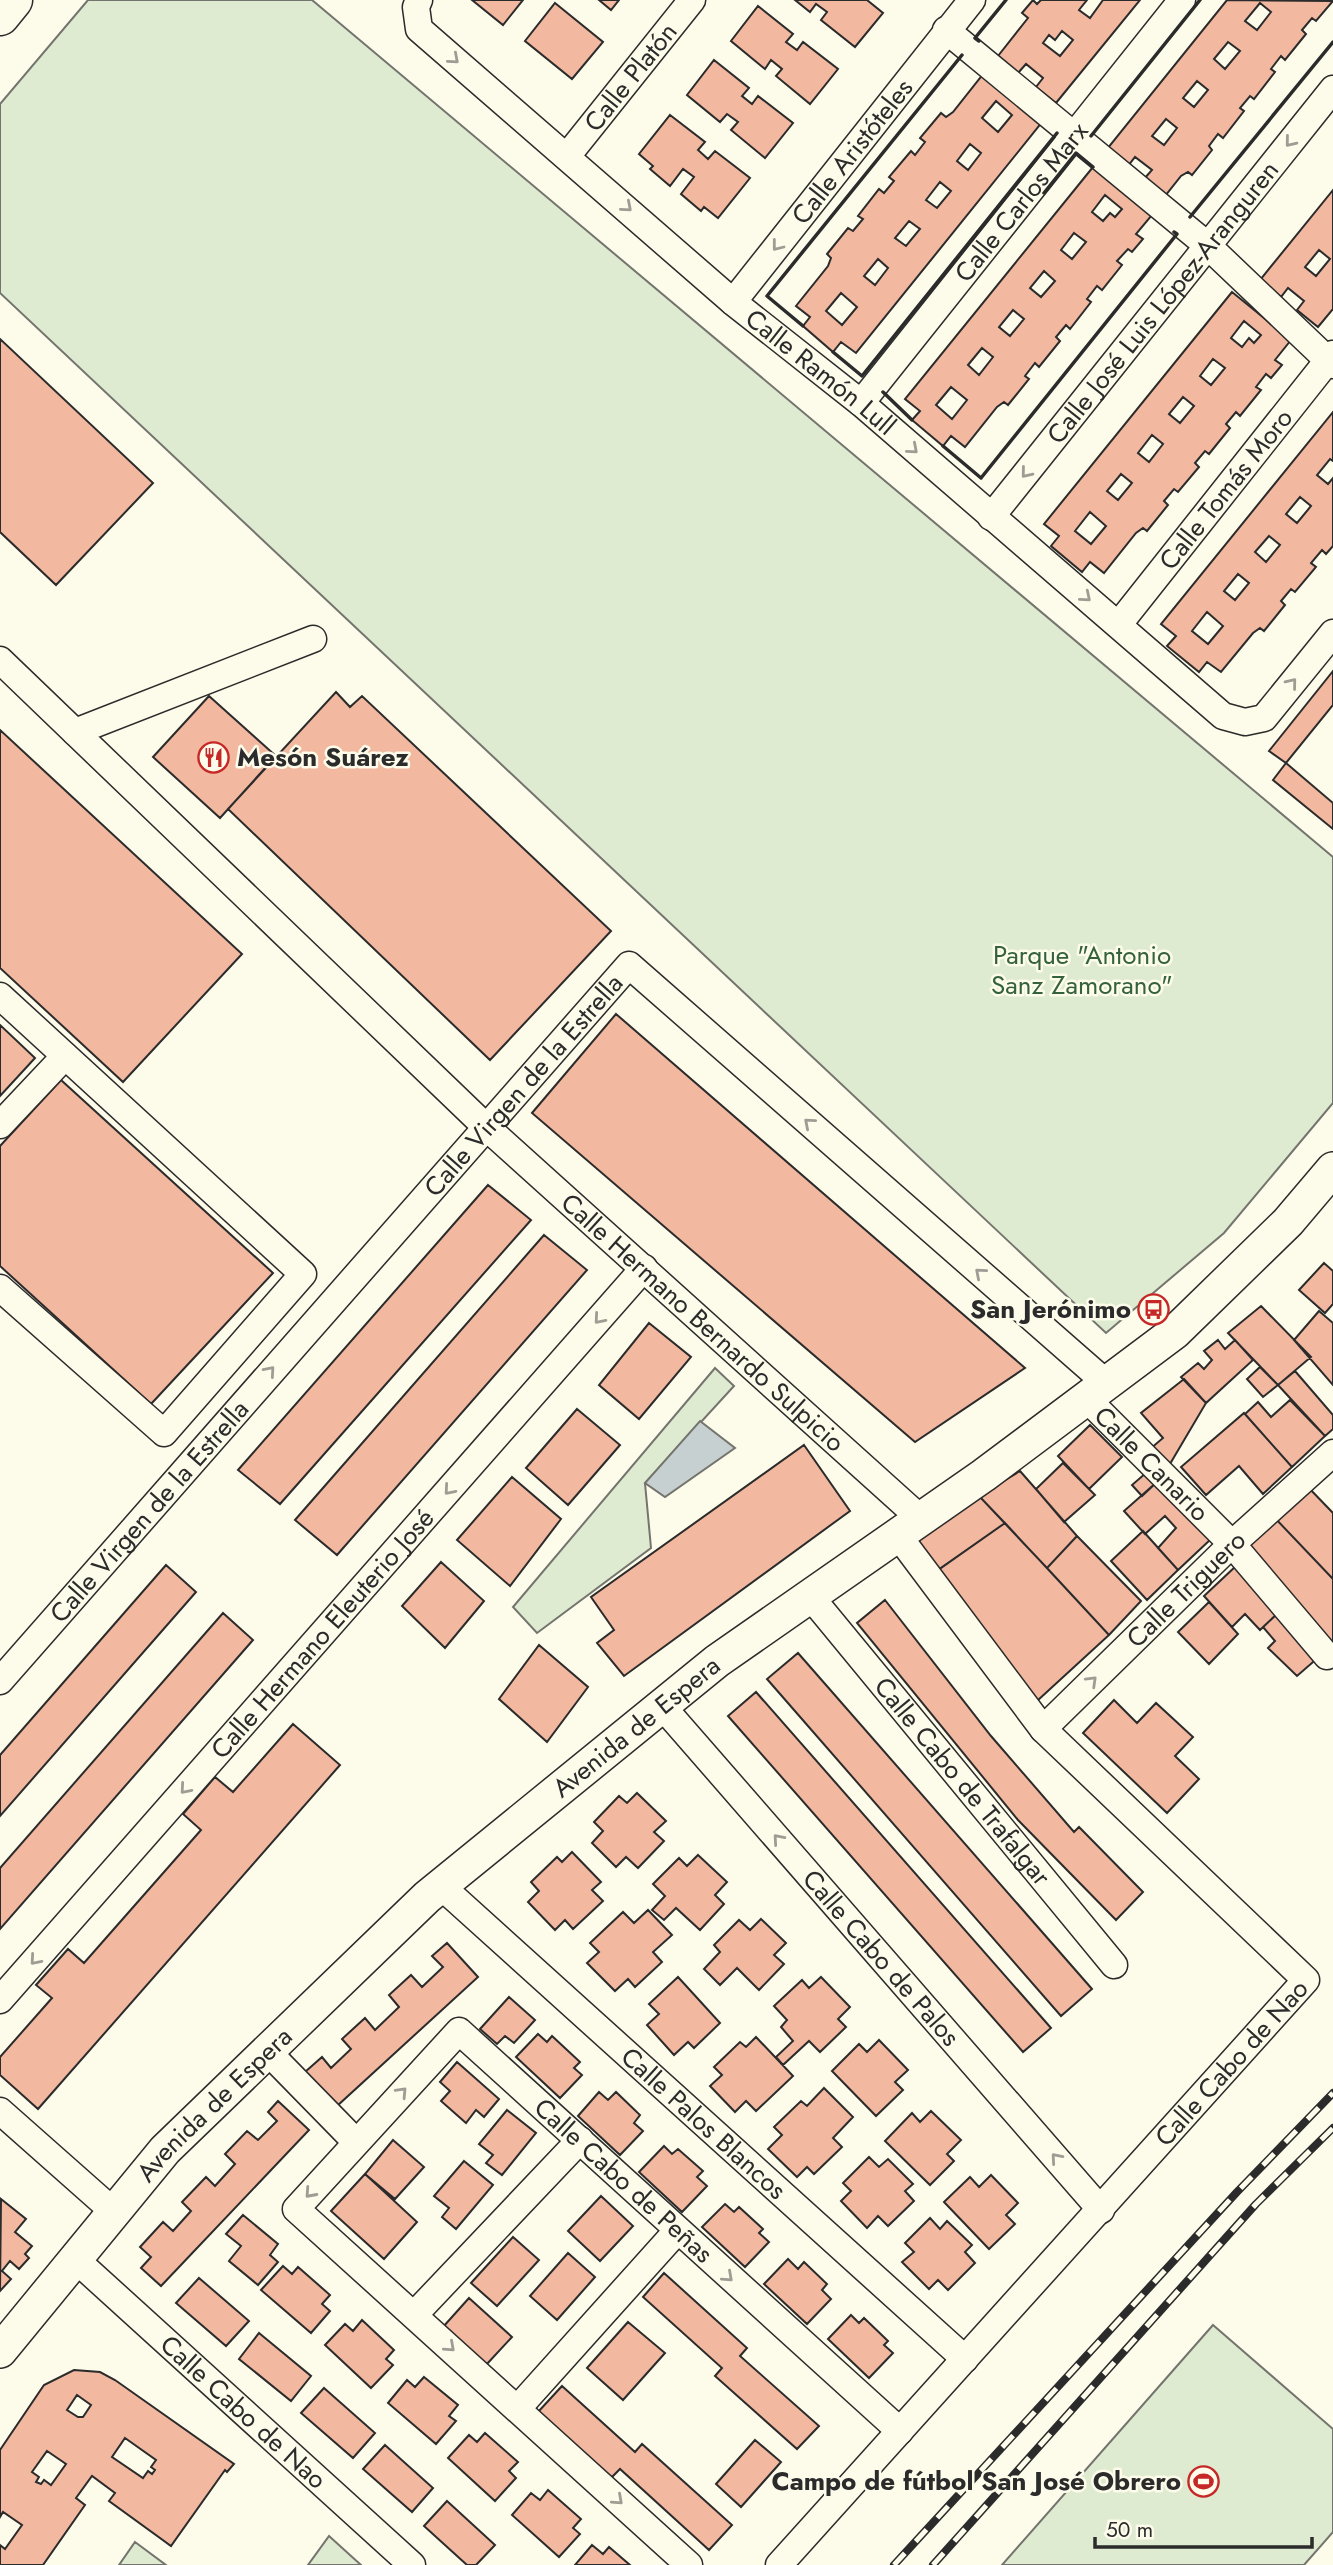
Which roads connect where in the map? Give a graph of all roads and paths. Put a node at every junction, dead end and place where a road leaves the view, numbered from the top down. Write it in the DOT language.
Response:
graph roads {
  1 [pos="13,0"];
  2 [pos="692,0"];
  3 [pos="972,0"];
  4 [pos="1182,0"];
  5 [pos="418,3"];
  6 [pos="0,16"];
  7 [pos="946,30"];
  8 [pos="1333,89"];
  9 [pos="1074,134"];
  10 [pos="568,155"];
  11 [pos="1208,245"];
  12 [pos="733,302"];
  13 [pos="1331,360"];
  14 [pos="860,403"];
  15 [pos="991,517"];
  16 [pos="1119,624"];
  17 [pos="1333,633"];
  18 [pos="313,639"];
  19 [pos="0,660"];
  20 [pos="75,732"];
  21 [pos="0,996"];
  22 [pos="65,1056"];
  23 [pos="0,1125"];
  24 [pos="485,1126"];
  25 [pos="1333,1169"];
  26 [pos="644,1268"];
  27 [pos="0,1288"];
  28 [pos="1096,1390"];
  29 [pos="1333,1453"];
  30 [pos="909,1526"];
  31 [pos="1232,1544"];
  32 [pos="810,1596"];
  33 [pos="1326,1656"];
  34 [pos="0,1681"];
  35 [pos="662,1706"];
  36 [pos="1043,1729"];
  37 [pos="442,1886"];
  38 [pos="1114,1965"];
  39 [pos="0,2000"];
  40 [pos="267,2051"];
  41 [pos="0,2111"];
  42 [pos="580,2140"];
  43 [pos="356,2142"];
  44 [pos="1101,2210"];
  45 [pos="113,2211"];
  46 [pos="677,2231"];
  47 [pos="74,2258"];
  48 [pos="414,2315"];
  49 [pos="0,2351"];
  50 [pos="965,2359"];
  51 [pos="517,2408"];
  52 [pos="900,2431"];
  53 [pos="412,2565"];
  54 [pos="689,2565"];
  55 [pos="779,2565"];
  1 -- 6 [label="main road"];
  2 -- 10 [label="street, Calle Platón"];
  3 -- 7 [label="street, Calle Aristóteles"];
  4 -- 9 [label="street, Calle Carlos Marx"];
  5 -- 10 [label="street, Calle Ramón Lull, one-way"];
  7 -- 9 [label="street"];
  7 -- 12 [label="street, Calle Aristóteles, one-way"];
  8 -- 11 [label="street, Calle José Luis López-Aranguren, one-way"];
  9 -- 11 [label="street"];
  9 -- 14 [label="street, Calle Carlos Marx"];
  10 -- 12 [label="street, Calle Ramón Lull, one-way"];
  11 -- 13 [label="street"];
  11 -- 15 [label="street, Calle José Luis López-Aranguren, one-way"];
  12 -- 14 [label="street, Calle Ramón Lull"];
  13 -- 16 [label="street, Calle Tomás Moro"];
  14 -- 15 [label="street, Calle Ramón Lull, one-way"];
  15 -- 16 [label="street, Calle Ramón Lull, one-way"];
  16 -- 17 [label="street, Calle Ramón Lull, one-way"];
  18 -- 20 [label="street"];
  19 -- 20 [label="street, Calle Hermano Bernardo Sulpicio"];
  20 -- 24 [label="street, Calle Hermano Bernardo Sulpicio"];
  21 -- 22 [label="street"];
  22 -- 23 [label="street"];
  22 -- 27 [label="street"];
  24 -- 26 [label="street, Calle Hermano Bernardo Sulpicio"];
  28 -- 24 [label="street, Calle Virgen de la Estrella, one-way"];
  34 -- 24 [label="street, Calle Virgen de la Estrella, one-way"];
  25 -- 28 [label="street, Avenida de Espera"];
  26 -- 30 [label="street, Calle Hermano Bernardo Sulpicio"];
  26 -- 39 [label="street, Calle Hermano Eleuterio José, one-way"];
  28 -- 30 [label="street, Avenida de Espera"];
  28 -- 31 [label="street, Calle Canario"];
  29 -- 31 [label="street, Calle Triguero"];
  30 -- 32 [label="street, Avenida de Espera"];
  30 -- 36 [label="street, Calle Cabo de Nao"];
  31 -- 33 [label="street, Calle Canario"];
  36 -- 31 [label="street, Calle Triguero, one-way"];
  32 -- 35 [label="street, Avenida de Espera"];
  32 -- 38 [label="street, Calle Cabo de Trafalgar"];
  35 -- 37 [label="street, Avenida de Espera"];
  44 -- 35 [label="street, Calle Cabo de Palos, one-way"];
  36 -- 44 [label="street, Calle Cabo de Nao"];
  37 -- 40 [label="street, Avenida de Espera"];
  37 -- 50 [label="street, Calle Palos Blancos"];
  40 -- 43 [label="street"];
  40 -- 45 [label="street, Avenida de Espera"];
  41 -- 45 [label="street"];
  43 -- 42 [label="street, Calle Cabo de Peñas, one-way"];
  42 -- 46 [label="street, Calle Cabo de Peñas"];
  42 -- 48 [label="street"];
  43 -- 48 [label="street, Calle Cabo de Peñas, one-way"];
  44 -- 50 [label="street, Calle Cabo de Nao"];
  45 -- 47 [label="street, Avenida de Espera"];
  46 -- 51 [label="street"];
  46 -- 52 [label="street, Calle Cabo de Peñas, one-way"];
  47 -- 49 [label="street, Avenida de Espera"];
  47 -- 53 [label="street, Calle Cabo de Nao"];
  48 -- 51 [label="street, Calle Cabo de Peñas, one-way"];
  50 -- 52 [label="street, Calle Cabo de Nao"];
  51 -- 54 [label="street, Calle Cabo de Peñas, one-way"];
  52 -- 55 [label="street, Calle Cabo de Nao"];
}
